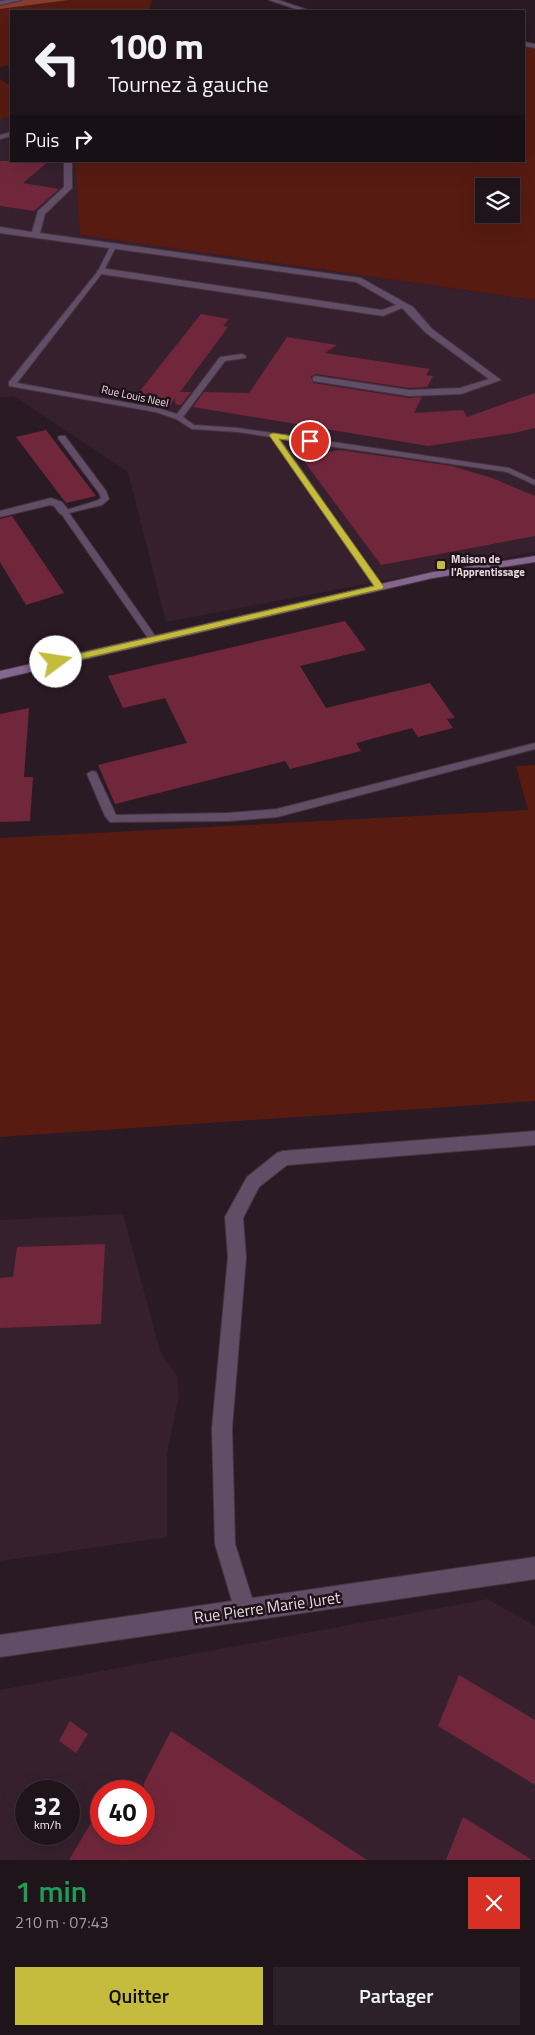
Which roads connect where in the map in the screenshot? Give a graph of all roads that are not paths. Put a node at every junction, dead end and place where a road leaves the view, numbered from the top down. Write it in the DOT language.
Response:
graph roads {
  1 [pos="19,0"];
  2 [pos="272,0"];
  3 [pos="0,3"];
  4 [pos="305,10"];
  5 [pos="68,162"];
  6 [pos="0,230"];
  7 [pos="35,235"];
  8 [pos="113,247"];
  9 [pos="101,271"];
  10 [pos="403,306"];
  11 [pos="242,356"];
  12 [pos="316,379"];
  13 [pos="179,417"];
  14 [pos="273,435"];
  15 [pos="62,438"];
  16 [pos="535,483"];
  17 [pos="64,512"];
  18 [pos="0,514"];
  19 [pos="535,558"];
  20 [pos="379,587"];
  21 [pos="153,639"];
  22 [pos="0,675"];
  23 [pos="535,746"];
  24 [pos="92,774"];
  25 [pos="535,1138"];
  26 [pos="535,1568"];
  27 [pos="245,1610"];
  28 [pos="0,1646"];
  1 -- 3 [label="street"];
  2 -- 4 [label="street"];
  5 -- 7 [label="street"];
  6 -- 7 [label="street"];
  7 -- 8 [label="street"];
  8 -- 9 [label="lane, Rue Louis Neel"];
  8 -- 10 [label="street"];
  9 -- 10 [label="street"];
  9 -- 13 [label="lane, Rue Louis Neel"];
  10 -- 12 [label="street"];
  11 -- 13 [label="lane"];
  13 -- 14 [label="lane, Rue Louis Neel"];
  14 -- 16 [label="lane, Rue Louis Neel"];
  14 -- 20 [label="lane"];
  15 -- 17 [label="lane"];
  17 -- 18 [label="street"];
  17 -- 21 [label="lane"];
  19 -- 20 [label="street"];
  20 -- 21 [label="street"];
  21 -- 22 [label="street"];
  23 -- 24 [label="lane"];
  25 -- 27 [label="street"];
  26 -- 27 [label="street, Rue Pierre Marie Juret"];
  27 -- 28 [label="street, Rue Pierre Marie Juret"];
}
